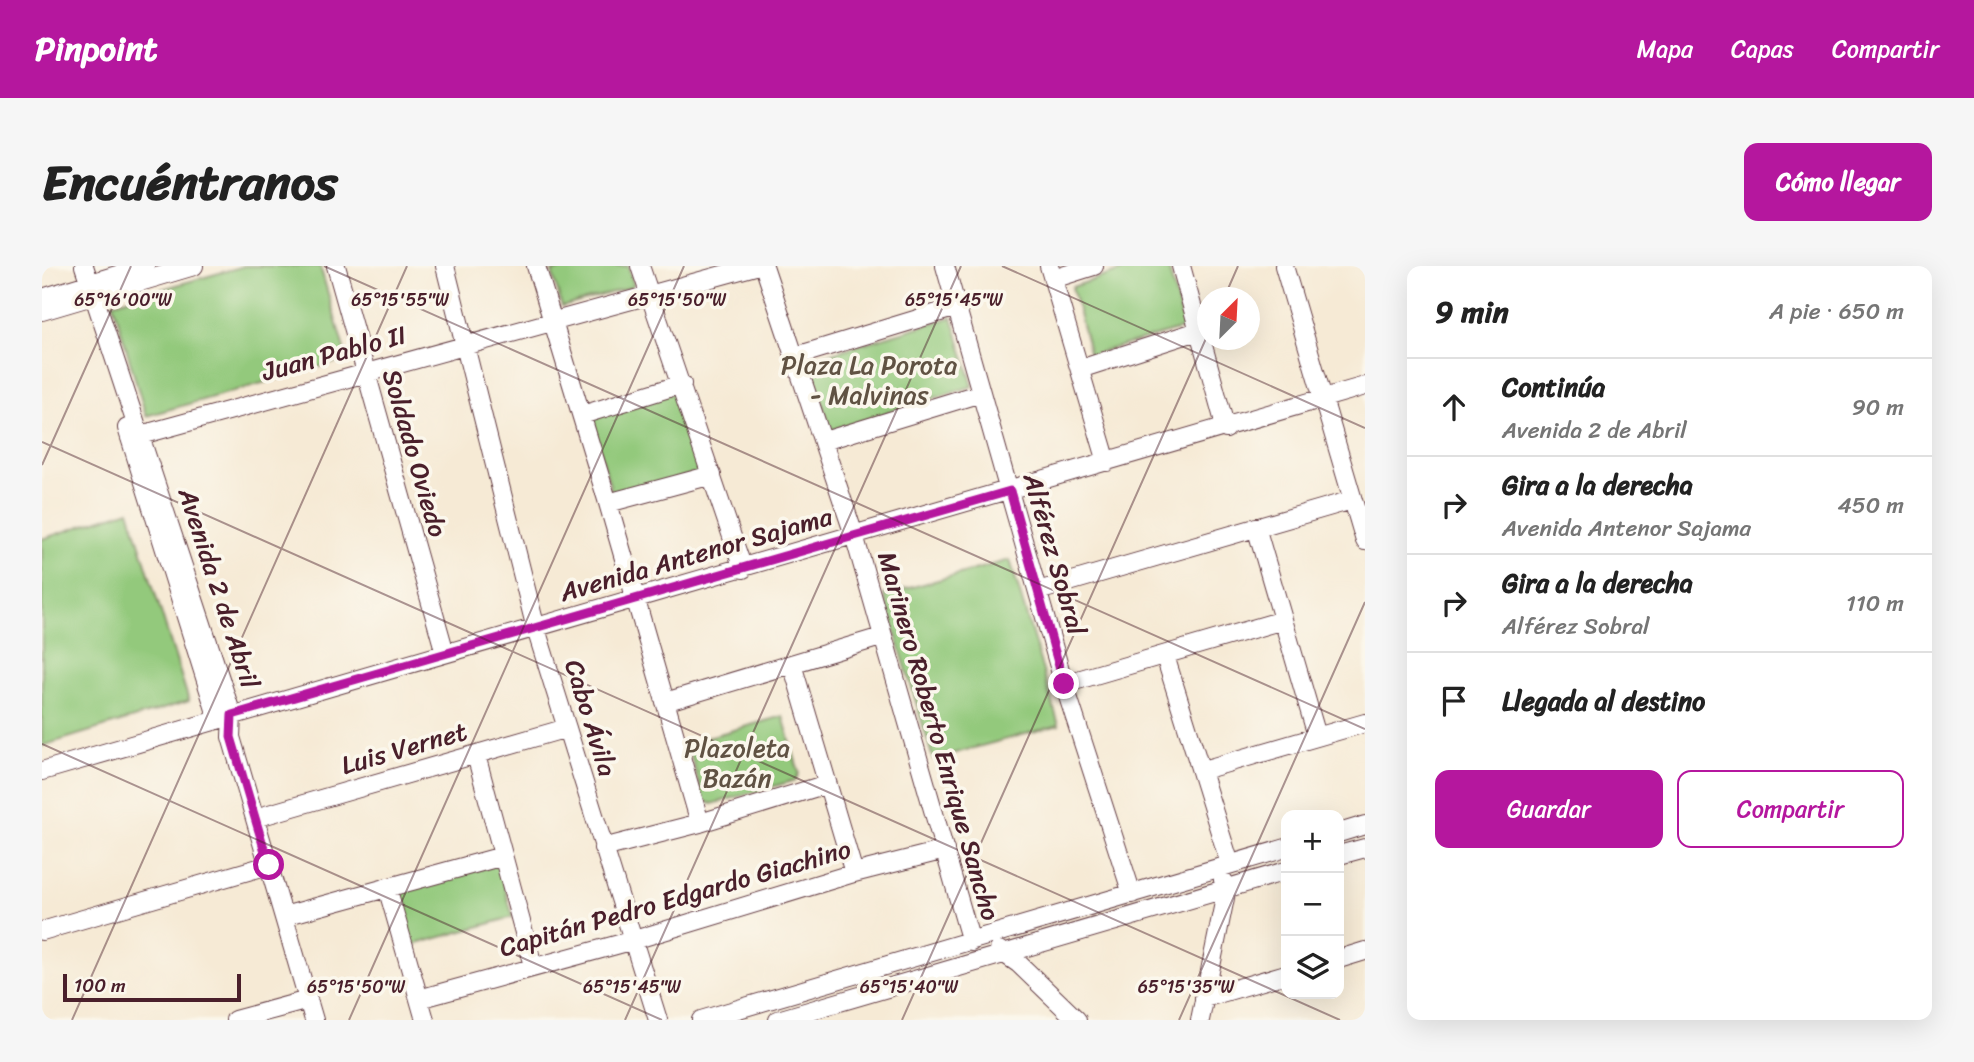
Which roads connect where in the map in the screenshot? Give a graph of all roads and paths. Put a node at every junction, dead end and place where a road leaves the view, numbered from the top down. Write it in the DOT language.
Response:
graph roads {
  1 [pos="75,266"];
  2 [pos="84,266"];
  3 [pos="146,266"];
  4 [pos="194,266"];
  5 [pos="336,266"];
  6 [pos="444,266"];
  7 [pos="640,266"];
  8 [pos="755,266"];
  9 [pos="764,266"];
  10 [pos="945,266"];
  11 [pos="1094,266"];
  12 [pos="1181,266"];
  13 [pos="1284,266"];
  14 [pos="540,267"];
  15 [pos="1051,272"];
  16 [pos="89,291"];
  17 [pos="649,295"];
  18 [pos="42,298"];
  19 [pos="957,307"];
  20 [pos="42,311"];
  21 [pos="552,321"];
  22 [pos="1197,327"];
  23 [pos="1197,331"];
  24 [pos="467,344"];
  25 [pos="1203,350"];
  26 [pos="796,356"];
  27 [pos="1080,369"];
  28 [pos="364,372"];
  29 [pos="682,384"];
  30 [pos="1365,386"];
  31 [pos="981,393"];
  32 [pos="1323,398"];
  33 [pos="582,415"];
  34 [pos="1226,429"];
  35 [pos="136,436"];
  36 [pos="824,441"];
  37 [pos="1107,462"];
  38 [pos="712,475"];
  39 [pos="1010,491"];
  40 [pos="1352,500"];
  41 [pos="608,503"];
  42 [pos="1256,527"];
  43 [pos="854,535"];
  44 [pos="1365,541"];
  45 [pos="743,569"];
  46 [pos="1038,591"];
  47 [pos="636,600"];
  48 [pos="1283,620"];
  49 [pos="536,629"];
  50 [pos="881,637"];
  51 [pos="445,653"];
  52 [pos="1165,656"];
  53 [pos="792,664"];
  54 [pos="1064,684"];
  55 [pos="665,702"];
  56 [pos="225,717"];
  57 [pos="1365,723"];
  58 [pos="567,728"];
  59 [pos="1317,736"];
  60 [pos="476,755"];
  61 [pos="1203,770"];
  62 [pos="42,771"];
  63 [pos="827,784"];
  64 [pos="256,818"];
  65 [pos="700,823"];
  66 [pos="1365,825"];
  67 [pos="1344,831"];
  68 [pos="603,848"];
  69 [pos="1365,848"];
  70 [pos="1281,849"];
  71 [pos="946,850"];
  72 [pos="1344,854"];
  73 [pos="503,856"];
  74 [pos="269,865"];
  75 [pos="1223,866"];
  76 [pos="1281,872"];
  77 [pos="854,873"];
  78 [pos="387,887"];
  79 [pos="1227,888"];
  80 [pos="1132,894"];
  81 [pos="284,916"];
  82 [pos="42,931"];
  83 [pos="993,935"];
  84 [pos="634,940"];
  85 [pos="971,942"];
  86 [pos="1365,951"];
  87 [pos="1004,954"];
  88 [pos="1344,957"];
  89 [pos="533,966"];
  90 [pos="1281,975"];
  91 [pos="1204,998"];
  92 [pos="419,999"];
  93 [pos="308,1000"];
  94 [pos="235,1020"];
  95 [pos="314,1020"];
  96 [pos="425,1020"];
  97 [pos="658,1020"];
  98 [pos="701,1020"];
  99 [pos="778,1020"];
  100 [pos="1077,1020"];
  101 [pos="1200,1020"];
  1 -- 16 [label="street"];
  2 -- 16 [label="street"];
  3 -- 16 [label="street"];
  4 -- 16 [label="street"];
  5 -- 28 [label="street, Soldado Oviedo"];
  6 -- 24 [label="street, Cabo Ávila"];
  7 -- 17 [label="street"];
  8 -- 17 [label="street, Juan Pablo II"];
  9 -- 26 [label="street, Marinero Roberto Enrique Sancho"];
  10 -- 19 [label="street, Alférez Sobral"];
  11 -- 15 [label="street"];
  12 -- 22 [label="street"];
  13 -- 32 [label="street"];
  14 -- 21 [label="street"];
  15 -- 27 [label="street"];
  16 -- 18 [label="street"];
  16 -- 20 [label="street"];
  16 -- 35 [label="street, Avenida 2 de Abril"];
  17 -- 21 [label="street, Juan Pablo II"];
  17 -- 29 [label="street"];
  19 -- 26 [label="street"];
  19 -- 31 [label="street, Alférez Sobral"];
  21 -- 24 [label="street, Juan Pablo II"];
  21 -- 33 [label="street"];
  23 -- 27 [label="street"];
  24 -- 28 [label="street, Juan Pablo II"];
  24 -- 49 [label="street, Cabo Ávila"];
  25 -- 34 [label="street"];
  26 -- 36 [label="street, Marinero Roberto Enrique Sancho"];
  27 -- 37 [label="street"];
  28 -- 35 [label="street, Juan Pablo II"];
  28 -- 51 [label="street, Soldado Oviedo"];
  29 -- 33 [label="street"];
  29 -- 38 [label="street"];
  30 -- 32 [label="street, Avenida Antenor Sajama"];
  31 -- 36 [label="street"];
  31 -- 39 [label="street, Alférez Sobral"];
  32 -- 34 [label="street, Avenida Antenor Sajama"];
  32 -- 40 [label="street"];
  33 -- 41 [label="street"];
  34 -- 37 [label="street, Avenida Antenor Sajama"];
  35 -- 56 [label="street, Avenida 2 de Abril"];
  36 -- 43 [label="street, Marinero Roberto Enrique Sancho"];
  37 -- 39 [label="street, Avenida Antenor Sajama"];
  38 -- 41 [label="street"];
  38 -- 45 [label="street"];
  39 -- 43 [label="street, Avenida Antenor Sajama"];
  39 -- 46 [label="street, Alférez Sobral"];
  40 -- 42 [label="street"];
  40 -- 44 [label="street"];
  41 -- 47 [label="street"];
  42 -- 46 [label="street"];
  42 -- 48 [label="street"];
  43 -- 45 [label="street, Avenida Antenor Sajama"];
  43 -- 50 [label="street, Marinero Roberto Enrique Sancho"];
  45 -- 47 [label="street, Avenida Antenor Sajama"];
  46 -- 54 [label="street, Alférez Sobral"];
  47 -- 49 [label="street, Avenida Antenor Sajama"];
  47 -- 55 [label="street"];
  48 -- 52 [label="street"];
  48 -- 59 [label="street"];
  49 -- 51 [label="street, Avenida Antenor Sajama"];
  49 -- 58 [label="street, Cabo Ávila"];
  50 -- 53 [label="street"];
  50 -- 71 [label="street, Marinero Roberto Enrique Sancho"];
  51 -- 56 [label="street, Avenida Antenor Sajama"];
  52 -- 54 [label="street"];
  52 -- 61 [label="street"];
  53 -- 55 [label="street"];
  53 -- 63 [label="street"];
  54 -- 80 [label="street, Alférez Sobral"];
  55 -- 65 [label="street"];
  56 -- 62 [label="street, Avenida Antenor Sajama"];
  56 -- 64 [label="street, Avenida 2 de Abril"];
  57 -- 59 [label="street"];
  58 -- 60 [label="street, Luis Vernet"];
  58 -- 68 [label="street, Cabo Ávila"];
  59 -- 61 [label="street"];
  60 -- 64 [label="street, Luis Vernet"];
  60 -- 73 [label="street"];
  61 -- 75 [label="street"];
  63 -- 65 [label="street"];
  63 -- 77 [label="street"];
  64 -- 74 [label="street, Avenida 2 de Abril"];
  65 -- 68 [label="street"];
  66 -- 67 [label="street"];
  68 -- 84 [label="street, Cabo Ávila"];
  69 -- 72 [label="street"];
  70 -- 75 [label="street"];
  71 -- 77 [label="street, Capitán Pedro Edgardo Giachino"];
  71 -- 85 [label="street, Marinero Roberto Enrique Sancho"];
  73 -- 78 [label="street"];
  73 -- 89 [label="street"];
  74 -- 81 [label="street, Avenida 2 de Abril"];
  74 -- 82 [label="street"];
  75 -- 79 [label="street"];
  75 -- 80 [label="street"];
  76 -- 79 [label="street"];
  77 -- 84 [label="street, Capitán Pedro Edgardo Giachino"];
  78 -- 81 [label="street"];
  78 -- 92 [label="street"];
  79 -- 87 [label="street"];
  79 -- 91 [label="street"];
  80 -- 83 [label="street"];
  81 -- 93 [label="street, Avenida 2 de Abril"];
  83 -- 85 [label="street"];
  83 -- 87 [label="street"];
  84 -- 89 [label="street, Capitán Pedro Edgardo Giachino"];
  84 -- 97 [label="street, Cabo Ávila"];
  85 -- 98 [label="street"];
  86 -- 88 [label="street"];
  87 -- 99 [label="street"];
  87 -- 100 [label="street"];
  89 -- 92 [label="street, Capitán Pedro Edgardo Giachino"];
  90 -- 91 [label="street"];
  91 -- 101 [label="street"];
  92 -- 96 [label="street"];
  93 -- 94 [label="street"];
  93 -- 95 [label="street, Avenida 2 de Abril"];
}
